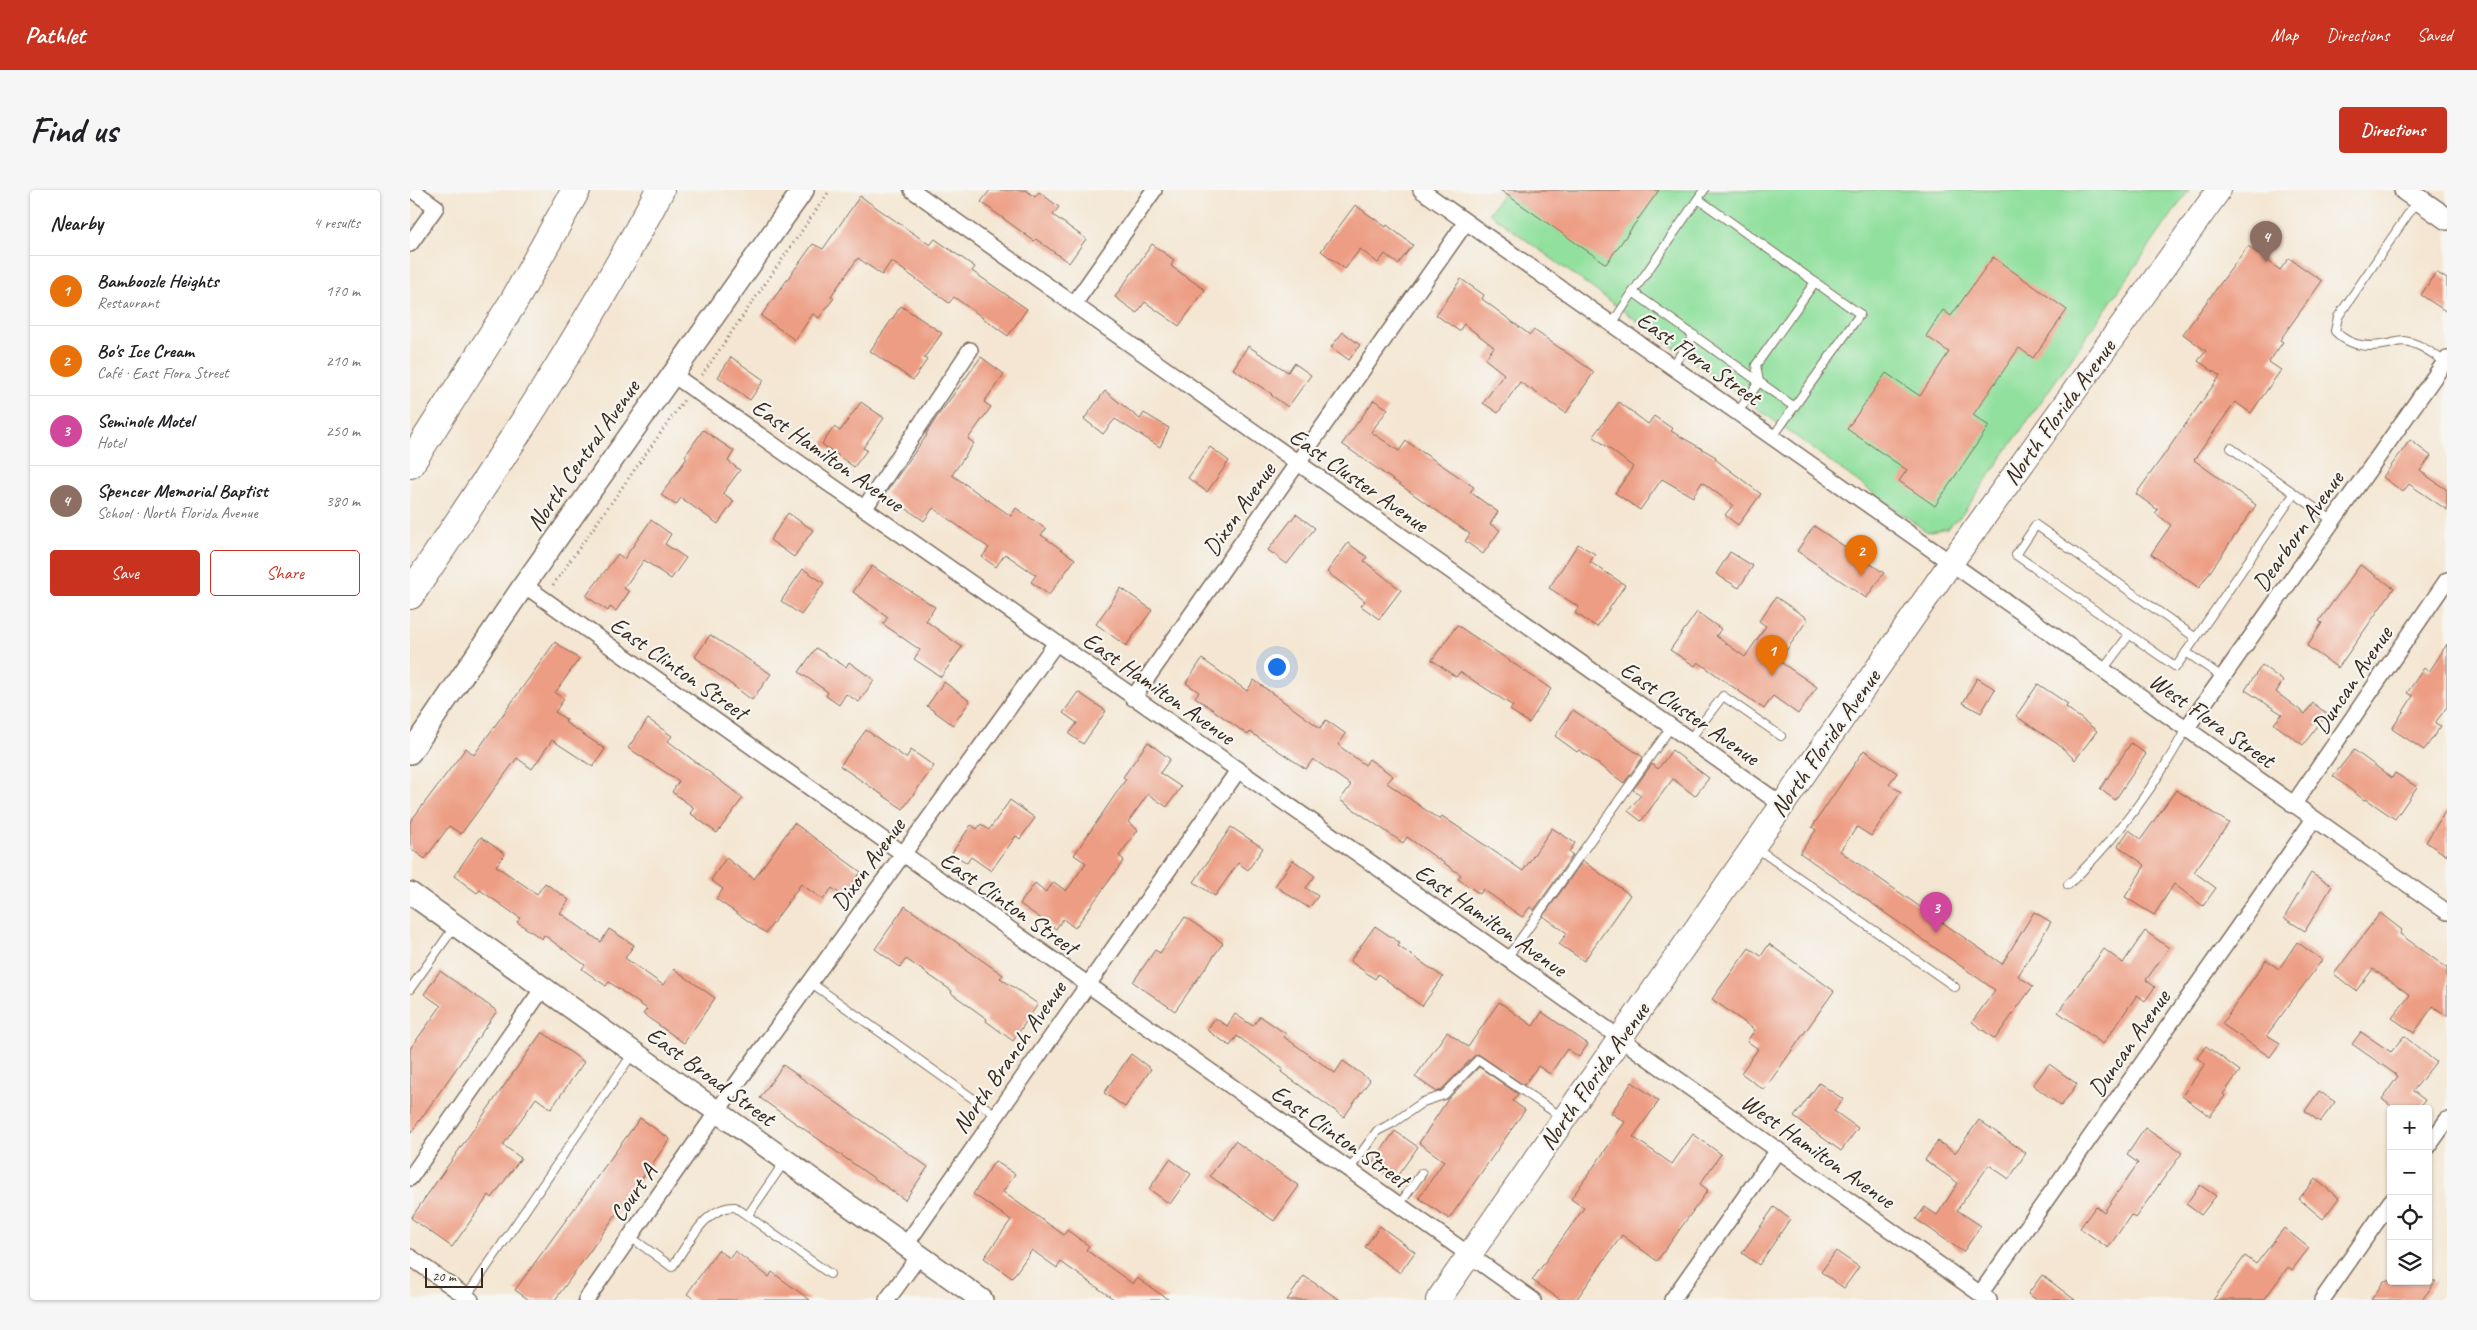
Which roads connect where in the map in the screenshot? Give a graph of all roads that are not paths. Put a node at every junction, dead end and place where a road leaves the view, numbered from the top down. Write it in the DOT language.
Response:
graph roads {
  1 [pos="412,190"];
  2 [pos="576,190"];
  3 [pos="660,190"];
  4 [pos="803,190"];
  5 [pos="912,190"];
  6 [pos="1154,190"];
  7 [pos="1421,190"];
  8 [pos="1704,190"];
  9 [pos="2219,190"];
  10 [pos="2411,194"];
  11 [pos="1698,199"];
  12 [pos="2447,219"];
  13 [pos="1466,222"];
  14 [pos="410,244"];
  15 [pos="1815,282"];
  16 [pos="1633,292"];
  17 [pos="1074,304"];
  18 [pos="1612,324"];
  19 [pos="1694,335"];
  20 [pos="970,350"];
  21 [pos="2446,361"];
  22 [pos="1672,367"];
  23 [pos="672,374"];
  24 [pos="1759,382"];
  25 [pos="1793,406"];
  26 [pos="1736,413"];
  27 [pos="1772,438"];
  28 [pos="2231,448"];
  29 [pos="410,464"];
  30 [pos="1297,464"];
  31 [pos="2294,494"];
  32 [pos="864,509"];
  33 [pos="2333,521"];
  34 [pos="1950,564"];
  35 [pos="2447,580"];
  36 [pos="524,585"];
  37 [pos="410,594"];
  38 [pos="2129,635"];
  39 [pos="2196,638"];
  40 [pos="1056,643"];
  41 [pos="2186,652"];
  42 [pos="2102,671"];
  43 [pos="2222,677"];
  44 [pos="1133,698"];
  45 [pos="1671,728"];
  46 [pos="2186,729"];
  47 [pos="1782,736"];
  48 [pos="1689,740"];
  49 [pos="410,753"];
  50 [pos="1237,772"];
  51 [pos="2293,804"];
  52 [pos="1782,805"];
  53 [pos="2314,819"];
  54 [pos="1754,846"];
  55 [pos="902,854"];
  56 [pos="2068,885"];
  57 [pos="410,893"];
  58 [pos="2447,912"];
  59 [pos="456,926"];
  60 [pos="1506,958"];
  61 [pos="810,982"];
  62 [pos="1088,985"];
  63 [pos="1955,987"];
  64 [pos="543,988"];
  65 [pos="410,989"];
  66 [pos="1620,1039"];
  67 [pos="633,1052"];
  68 [pos="717,1112"];
  69 [pos="996,1115"];
  70 [pos="1564,1119"];
  71 [pos="2447,1120"];
  72 [pos="2432,1141"];
  73 [pos="1778,1150"];
  74 [pos="785,1161"];
  75 [pos="1349,1170"];
  76 [pos="1422,1173"];
  77 [pos="410,1178"];
  78 [pos="1399,1205"];
  79 [pos="2387,1207"];
  80 [pos="748,1215"];
  81 [pos="629,1236"];
  82 [pos="912,1251"];
  83 [pos="1469,1255"];
  84 [pos="410,1257"];
  85 [pos="830,1274"];
  86 [pos="1985,1297"];
  87 [pos="468,1298"];
  88 [pos="586,1300"];
  89 [pos="887,1300"];
  90 [pos="982,1300"];
  91 [pos="1438,1300"];
  92 [pos="1533,1300"];
  93 [pos="1672,1300"];
  94 [pos="2322,1300"];
  1 -- 14 [label="street"];
  2 -- 29 [label="highway"];
  3 -- 37 [label="highway"];
  4 -- 23 [label="street, North Central Avenue"];
  5 -- 17 [label="street, East Cluster Avenue"];
  6 -- 17 [label="street"];
  7 -- 13 [label="street, East Flora Street"];
  8 -- 11 [label="lane"];
  9 -- 34 [label="main road, North Florida Avenue"];
  10 -- 12 [label="street"];
  10 -- 21 [label="lane"];
  11 -- 15 [label="lane"];
  11 -- 16 [label="lane"];
  13 -- 18 [label="street, East Flora Street"];
  13 -- 30 [label="street, Dixon Avenue"];
  15 -- 24 [label="lane"];
  15 -- 25 [label="lane"];
  16 -- 18 [label="lane"];
  16 -- 19 [label="lane"];
  17 -- 30 [label="street, East Cluster Avenue"];
  18 -- 22 [label="street, East Flora Street"];
  19 -- 22 [label="lane"];
  19 -- 24 [label="lane"];
  20 -- 32 [label="street"];
  21 -- 33 [label="street, Dearborn Avenue"];
  22 -- 26 [label="street, East Flora Street"];
  23 -- 32 [label="street, East Hamilton Avenue"];
  23 -- 36 [label="street, North Central Avenue"];
  24 -- 25 [label="lane"];
  24 -- 26 [label="lane"];
  25 -- 27 [label="lane"];
  26 -- 27 [label="street, East Flora Street"];
  27 -- 34 [label="street, East Flora Street"];
  28 -- 31 [label="lane"];
  30 -- 44 [label="street, Dixon Avenue"];
  30 -- 45 [label="street, East Cluster Avenue"];
  31 -- 33 [label="lane"];
  31 -- 39 [label="lane"];
  32 -- 40 [label="street, East Hamilton Avenue"];
  33 -- 43 [label="street, Dearborn Avenue"];
  34 -- 42 [label="street, West Flora Street"];
  34 -- 52 [label="main road, North Florida Avenue"];
  35 -- 51 [label="street, Duncan Avenue"];
  36 -- 49 [label="street, North Central Avenue"];
  36 -- 55 [label="street, East Clinton Street"];
  38 -- 39 [label="lane"];
  38 -- 41 [label="lane"];
  38 -- 42 [label="lane"];
  39 -- 41 [label="lane"];
  40 -- 44 [label="street, East Hamilton Avenue"];
  40 -- 55 [label="street, Dixon Avenue"];
  41 -- 43 [label="lane"];
  42 -- 46 [label="street, West Flora Street"];
  43 -- 46 [label="street, Dearborn Avenue"];
  44 -- 50 [label="street, East Hamilton Avenue"];
  45 -- 48 [label="street, East Cluster Avenue"];
  45 -- 60 [label="lane"];
  46 -- 51 [label="street, West Flora Street"];
  46 -- 56 [label="lane"];
  47 -- 48 [label="lane"];
  48 -- 52 [label="street, East Cluster Avenue"];
  50 -- 60 [label="street, East Hamilton Avenue"];
  50 -- 62 [label="street, North Branch Avenue"];
  51 -- 53 [label="street, West Flora Street"];
  52 -- 54 [label="main road, North Florida Avenue"];
  53 -- 58 [label="street, West Flora Street"];
  53 -- 86 [label="street, Duncan Avenue"];
  54 -- 63 [label="lane"];
  54 -- 66 [label="main road, North Florida Avenue"];
  55 -- 61 [label="street, Dixon Avenue"];
  55 -- 62 [label="street, East Clinton Street"];
  57 -- 59 [label="street, East Broad Street"];
  59 -- 64 [label="street, East Broad Street"];
  59 -- 65 [label="lane"];
  60 -- 66 [label="street, East Hamilton Avenue"];
  61 -- 68 [label="street, Dixon Avenue"];
  61 -- 69 [label="lane"];
  62 -- 69 [label="street, North Branch Avenue"];
  62 -- 75 [label="street, East Clinton Street"];
  64 -- 67 [label="street, East Broad Street"];
  64 -- 77 [label="street"];
  66 -- 70 [label="main road, North Florida Avenue"];
  66 -- 73 [label="street, West Hamilton Avenue"];
  67 -- 68 [label="street, East Broad Street"];
  67 -- 87 [label="lane"];
  68 -- 74 [label="street, East Broad Street"];
  68 -- 81 [label="street, Court A"];
  69 -- 82 [label="street, North Branch Avenue"];
  70 -- 75 [label="lane"];
  70 -- 83 [label="main road, North Florida Avenue"];
  71 -- 72 [label="street"];
  73 -- 86 [label="street, West Hamilton Avenue"];
  73 -- 93 [label="street"];
  74 -- 80 [label="lane"];
  74 -- 82 [label="street, East Broad Street"];
  75 -- 78 [label="street, East Clinton Street"];
  76 -- 78 [label="lane"];
  78 -- 83 [label="street, East Clinton Street"];
  79 -- 94 [label="street"];
  80 -- 81 [label="lane"];
  80 -- 85 [label="lane"];
  81 -- 88 [label="street, Court A"];
  82 -- 89 [label="street, North Branch Avenue"];
  82 -- 90 [label="street, East Broad Street"];
  83 -- 91 [label="main road, North Florida Avenue"];
  83 -- 92 [label="street, East Clinton Street"];
  84 -- 87 [label="street"];
}
